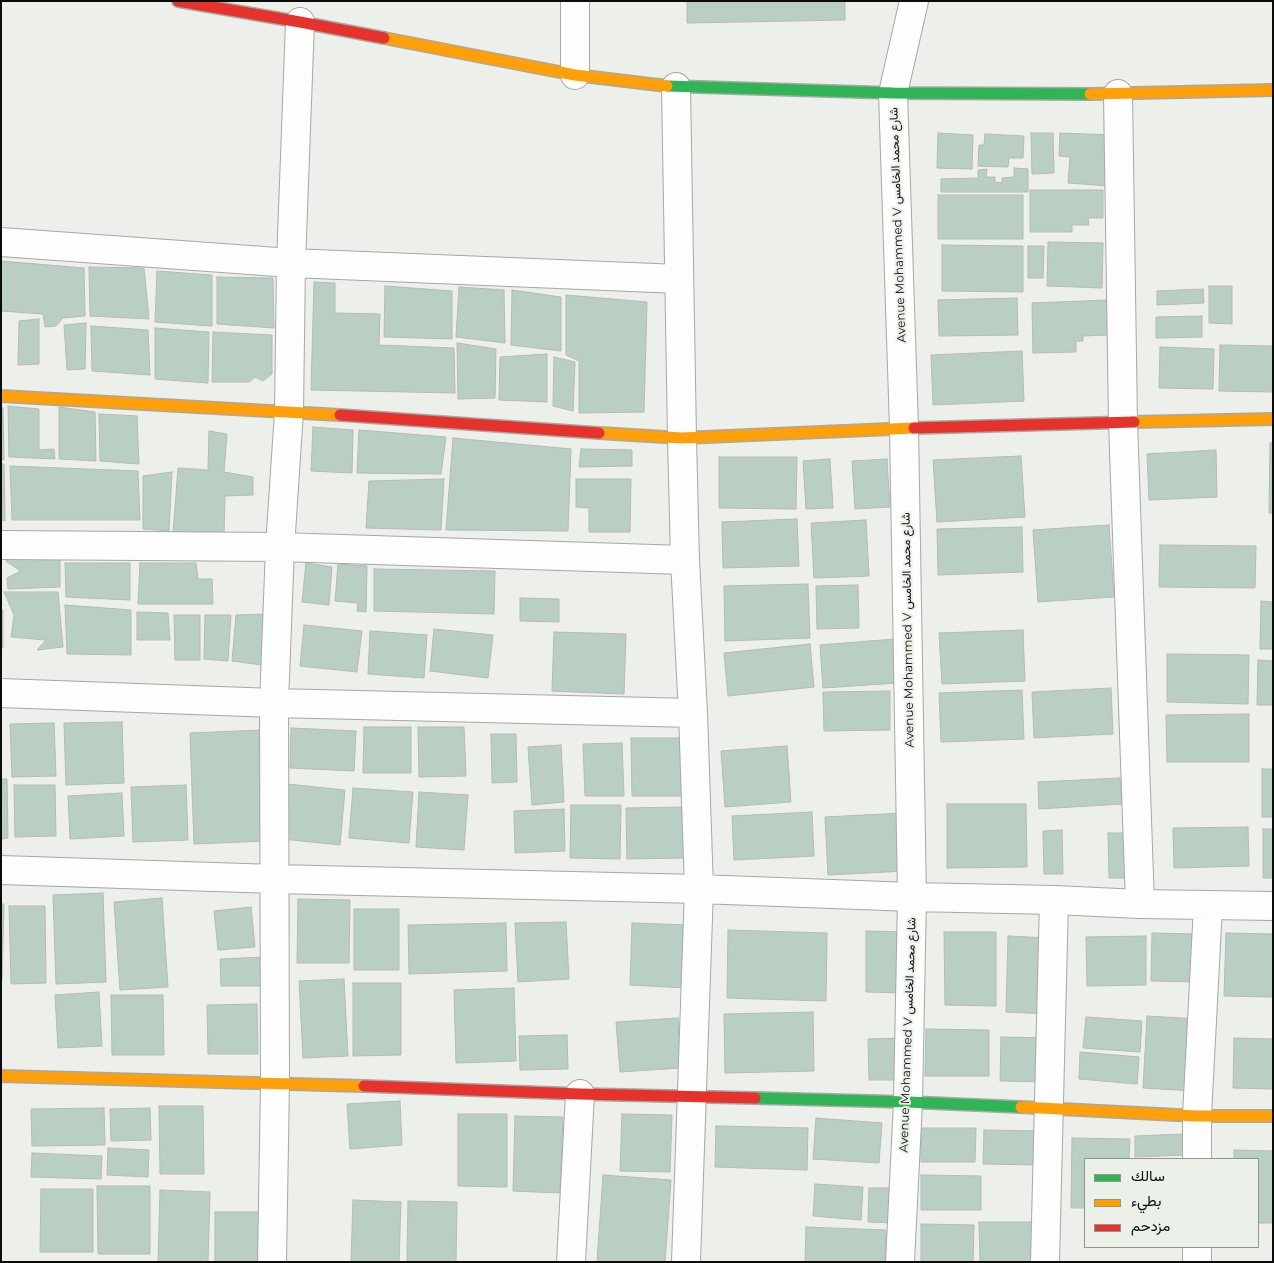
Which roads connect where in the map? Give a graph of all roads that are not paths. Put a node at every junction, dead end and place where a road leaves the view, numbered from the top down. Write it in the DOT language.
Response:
graph roads {
  1 [pos="178,1"];
  2 [pos="575,1"];
  3 [pos="914,1"];
  4 [pos="300,22"];
  5 [pos="575,75"];
  6 [pos="676,87"];
  7 [pos="1273,90"];
  8 [pos="893,93"];
  9 [pos="1118,94"];
  10 [pos="1,242"];
  11 [pos="291,263"];
  12 [pos="679,279"];
  13 [pos="1,396"];
  14 [pos="289,412"];
  15 [pos="1273,419"];
  16 [pos="1123,422"];
  17 [pos="904,428"];
  18 [pos="682,438"];
  19 [pos="1,545"];
  20 [pos="280,547"];
  21 [pos="685,560"];
  22 [pos="1,693"];
  23 [pos="274,703"];
  24 [pos="693,713"];
  25 [pos="1,870"];
  26 [pos="275,879"];
  27 [pos="700,890"];
  28 [pos="912,897"];
  29 [pos="1054,900"];
  30 [pos="1140,904"];
  31 [pos="1208,906"];
  32 [pos="1273,906"];
  33 [pos="1,1076"];
  34 [pos="275,1083"];
  35 [pos="580,1094"];
  36 [pos="692,1096"];
  37 [pos="908,1102"];
  38 [pos="1050,1109"];
  39 [pos="1197,1116"];
  40 [pos="1273,1116"];
  41 [pos="1197,1158"];
  42 [pos="1197,1248"];
  43 [pos="272,1262"];
  44 [pos="571,1262"];
  45 [pos="686,1262"];
  46 [pos="900,1262"];
  47 [pos="1045,1262"];
  48 [pos="1197,1262"];
  1 -- 4 [label="street"];
  2 -- 5 [label="street"];
  3 -- 8 [label="street, Avenue Mohammed V شارع محمد الخامس"];
  4 -- 5 [label="street"];
  4 -- 11 [label="street"];
  5 -- 6 [label="street"];
  6 -- 8 [label="street"];
  6 -- 12 [label="street"];
  7 -- 9 [label="street"];
  8 -- 9 [label="street"];
  8 -- 17 [label="street, Avenue Mohammed V شارع محمد الخامس"];
  9 -- 16 [label="street"];
  10 -- 11 [label="street"];
  11 -- 12 [label="street"];
  11 -- 14 [label="street"];
  12 -- 18 [label="street"];
  13 -- 14 [label="street"];
  14 -- 18 [label="street"];
  14 -- 20 [label="street"];
  15 -- 16 [label="street"];
  16 -- 17 [label="street"];
  16 -- 30 [label="street"];
  17 -- 18 [label="street"];
  17 -- 28 [label="street, Avenue Mohammed V شارع محمد الخامس"];
  18 -- 21 [label="street"];
  19 -- 20 [label="street"];
  20 -- 21 [label="street"];
  20 -- 23 [label="street"];
  21 -- 24 [label="street"];
  22 -- 23 [label="street"];
  23 -- 24 [label="street"];
  23 -- 26 [label="street"];
  24 -- 27 [label="street"];
  25 -- 26 [label="street"];
  26 -- 27 [label="street"];
  26 -- 34 [label="street"];
  27 -- 28 [label="street"];
  27 -- 36 [label="street"];
  28 -- 29 [label="street"];
  28 -- 37 [label="street, Avenue Mohammed V شارع محمد الخامس"];
  29 -- 30 [label="street"];
  29 -- 38 [label="street"];
  30 -- 31 [label="street"];
  31 -- 32 [label="street"];
  31 -- 39 [label="street"];
  33 -- 34 [label="street"];
  34 -- 35 [label="street"];
  34 -- 43 [label="street"];
  35 -- 36 [label="street"];
  35 -- 44 [label="street"];
  36 -- 37 [label="street"];
  36 -- 45 [label="street"];
  37 -- 38 [label="street"];
  37 -- 46 [label="street, Avenue Mohammed V شارع محمد الخامس"];
  38 -- 39 [label="street"];
  38 -- 47 [label="street"];
  39 -- 40 [label="street"];
  39 -- 41 [label="street"];
  42 -- 48 [label="street"];
}
